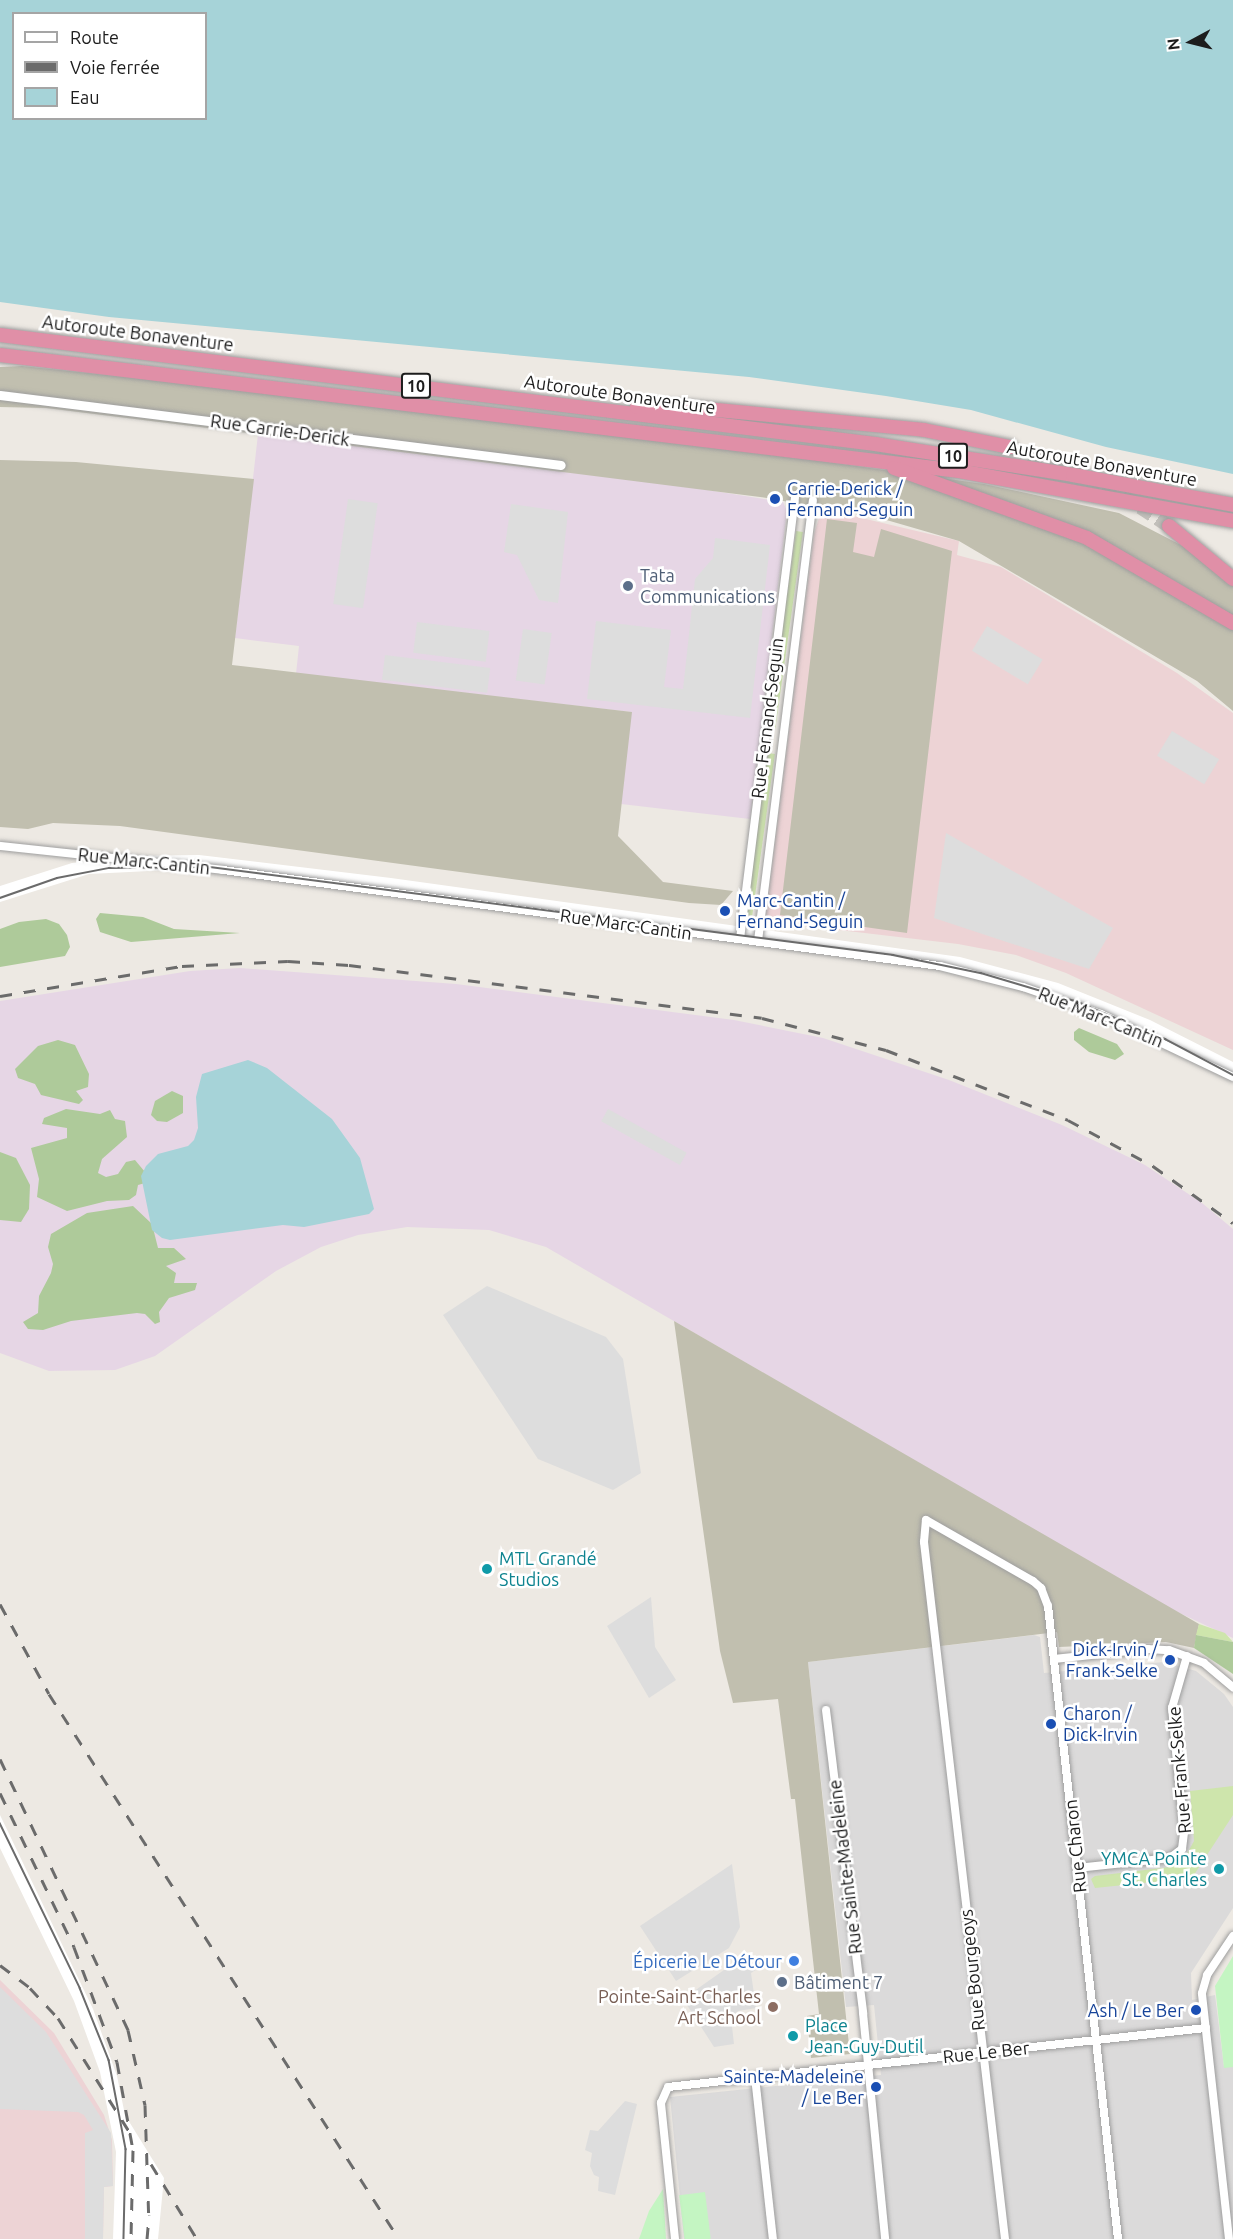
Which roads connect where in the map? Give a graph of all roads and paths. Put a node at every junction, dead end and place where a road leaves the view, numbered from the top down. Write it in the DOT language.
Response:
graph roads {
  1 [pos="0,335"];
  2 [pos="1,355"];
  3 [pos="0,395"];
  4 [pos="588,407"];
  5 [pos="1010,447"];
  6 [pos="875,460"];
  7 [pos="561,465"];
  8 [pos="795,497"];
  9 [pos="813,500"];
  10 [pos="1227,504"];
  11 [pos="1233,521"];
  12 [pos="1169,526"];
  13 [pos="1233,579"];
  14 [pos="1233,623"];
  15 [pos="0,846"];
  16 [pos="740,939"];
  17 [pos="758,941"];
  18 [pos="1233,1077"];
  19 [pos="926,1520"];
  20 [pos="1187,1656"];
  21 [pos="1054,1659"];
  22 [pos="1233,1687"];
  23 [pos="826,1710"];
  24 [pos="1077,1868"];
  25 [pos="1233,1936"];
  26 [pos="1206,2028"];
  27 [pos="1096,2040"];
  28 [pos="982,2052"];
  29 [pos="867,2065"];
  30 [pos="755,2077"];
  31 [pos="675,2239"];
  32 [pos="773,2239"];
  33 [pos="885,2239"];
  34 [pos="1005,2239"];
  35 [pos="1118,2239"];
  36 [pos="1229,2239"];
  1 -- 4 [label="highway, Autoroute Bonaventure / 10"];
  2 -- 6 [label="highway, Autoroute Bonaventure / 10"];
  3 -- 7 [label="street, Rue Carrie-Derick"];
  4 -- 5 [label="highway"];
  4 -- 10 [label="highway, Autoroute Bonaventure / 10"];
  6 -- 11 [label="highway, Autoroute Bonaventure / 10"];
  6 -- 14 [label="highway"];
  8 -- 16 [label="street, Rue Fernand-Seguin"];
  9 -- 17 [label="street, Rue Fernand-Seguin"];
  12 -- 13 [label="highway"];
  15 -- 16 [label="street, Rue Marc-Cantin"];
  16 -- 17 [label="street, Rue Marc-Cantin"];
  17 -- 18 [label="street, Rue Marc-Cantin"];
  19 -- 21 [label="street, Rue Charon"];
  19 -- 28 [label="street, Rue Bourgeoys"];
  20 -- 21 [label="street"];
  20 -- 22 [label="street"];
  20 -- 24 [label="street, Rue Frank-Selke"];
  21 -- 24 [label="street, Rue Charon"];
  23 -- 29 [label="street, Rue Sainte-Madeleine"];
  24 -- 27 [label="street, Rue Charon"];
  25 -- 26 [label="street"];
  26 -- 27 [label="street, Rue Le Ber"];
  26 -- 36 [label="street"];
  27 -- 28 [label="street, Rue Le Ber"];
  27 -- 35 [label="street, Rue Charon"];
  28 -- 29 [label="street, Rue Le Ber"];
  28 -- 34 [label="street, Rue Bourgeoys"];
  29 -- 30 [label="street, Rue Le Ber"];
  29 -- 33 [label="street, Rue Sainte-Madeleine"];
  30 -- 31 [label="street, Rue Le Ber"];
  30 -- 32 [label="street"];
}
